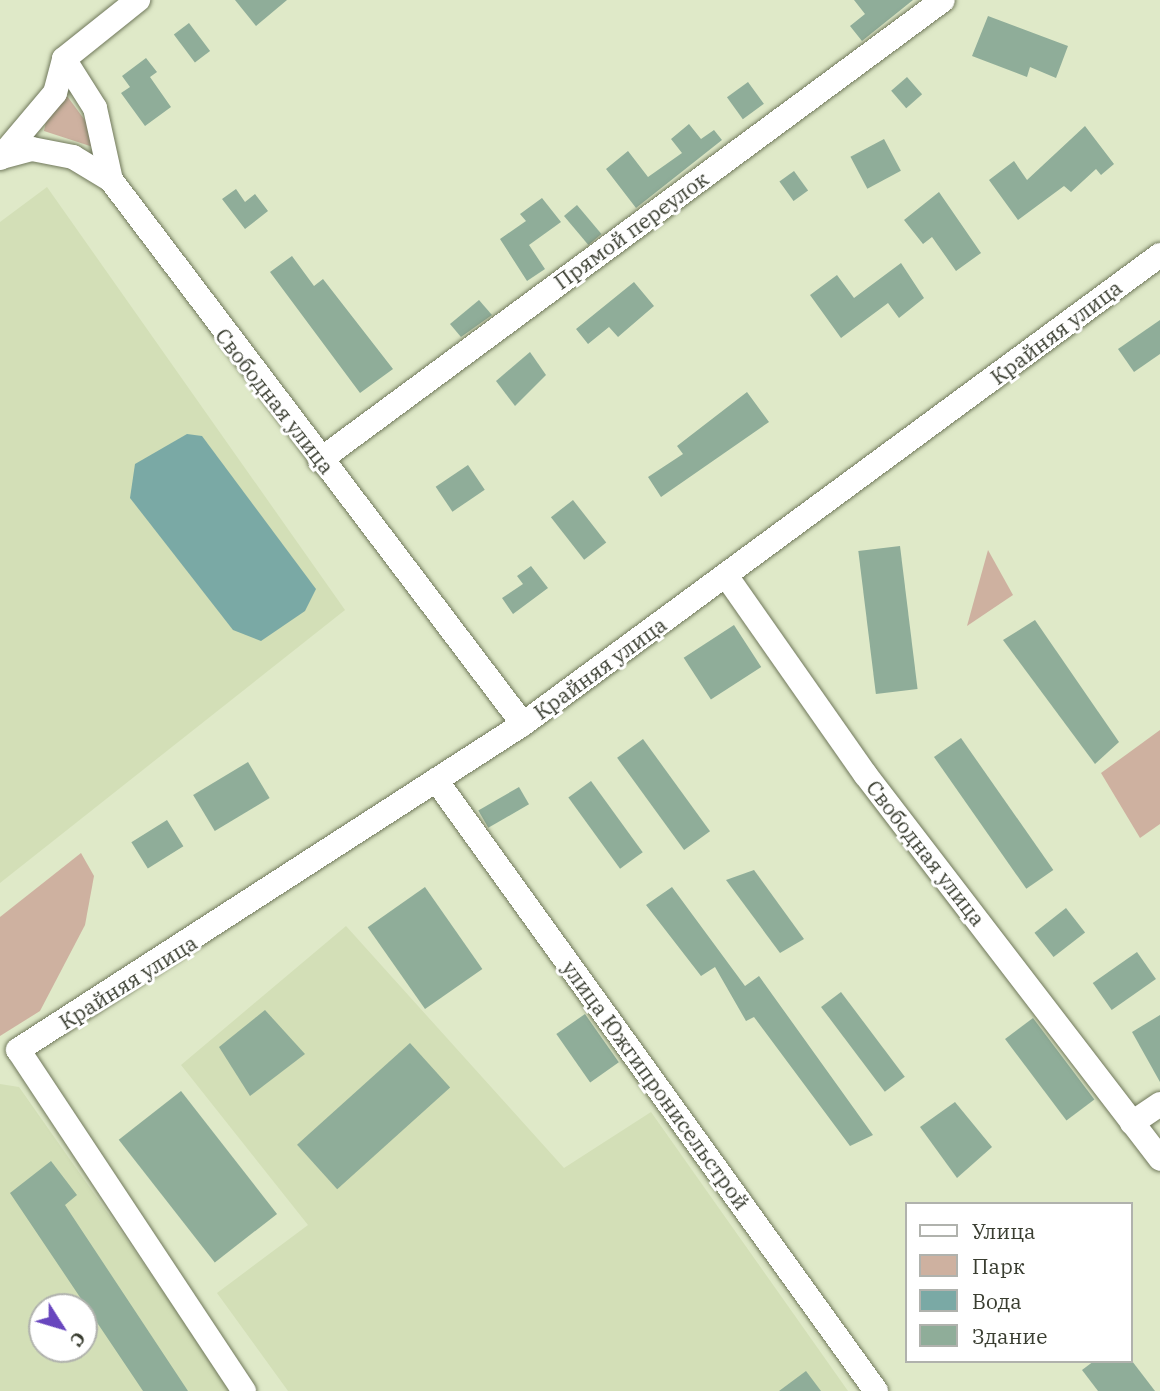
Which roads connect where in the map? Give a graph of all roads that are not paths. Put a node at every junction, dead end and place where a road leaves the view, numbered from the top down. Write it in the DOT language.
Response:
graph roads {
  1 [pos="138,0"];
  2 [pos="943,0"];
  3 [pos="64,59"];
  4 [pos="1,158"];
  5 [pos="111,180"];
  6 [pos="1160,255"];
  7 [pos="320,460"];
  8 [pos="727,577"];
  9 [pos="523,724"];
  10 [pos="436,780"];
  11 [pos="1160,1104"];
  12 [pos="1132,1123"];
  13 [pos="1160,1158"];
  14 [pos="244,1391"];
  15 [pos="876,1391"];
  1 -- 3 [label="street"];
  2 -- 7 [label="street, Прямой переулок"];
  3 -- 4 [label="street"];
  3 -- 5 [label="street, Свободная улица"];
  4 -- 5 [label="street"];
  5 -- 7 [label="street, Свободная улица"];
  6 -- 8 [label="street, Крайняя улица"];
  7 -- 9 [label="street, Свободная улица"];
  8 -- 9 [label="street, Крайняя улица"];
  8 -- 12 [label="street, Свободная улица"];
  9 -- 10 [label="street, Крайняя улица"];
  10 -- 14 [label="street, Крайняя улица"];
  10 -- 15 [label="street, улица Южгипронисельстрой"];
  11 -- 12 [label="street"];
  12 -- 13 [label="street, Свободная улица"];
}
